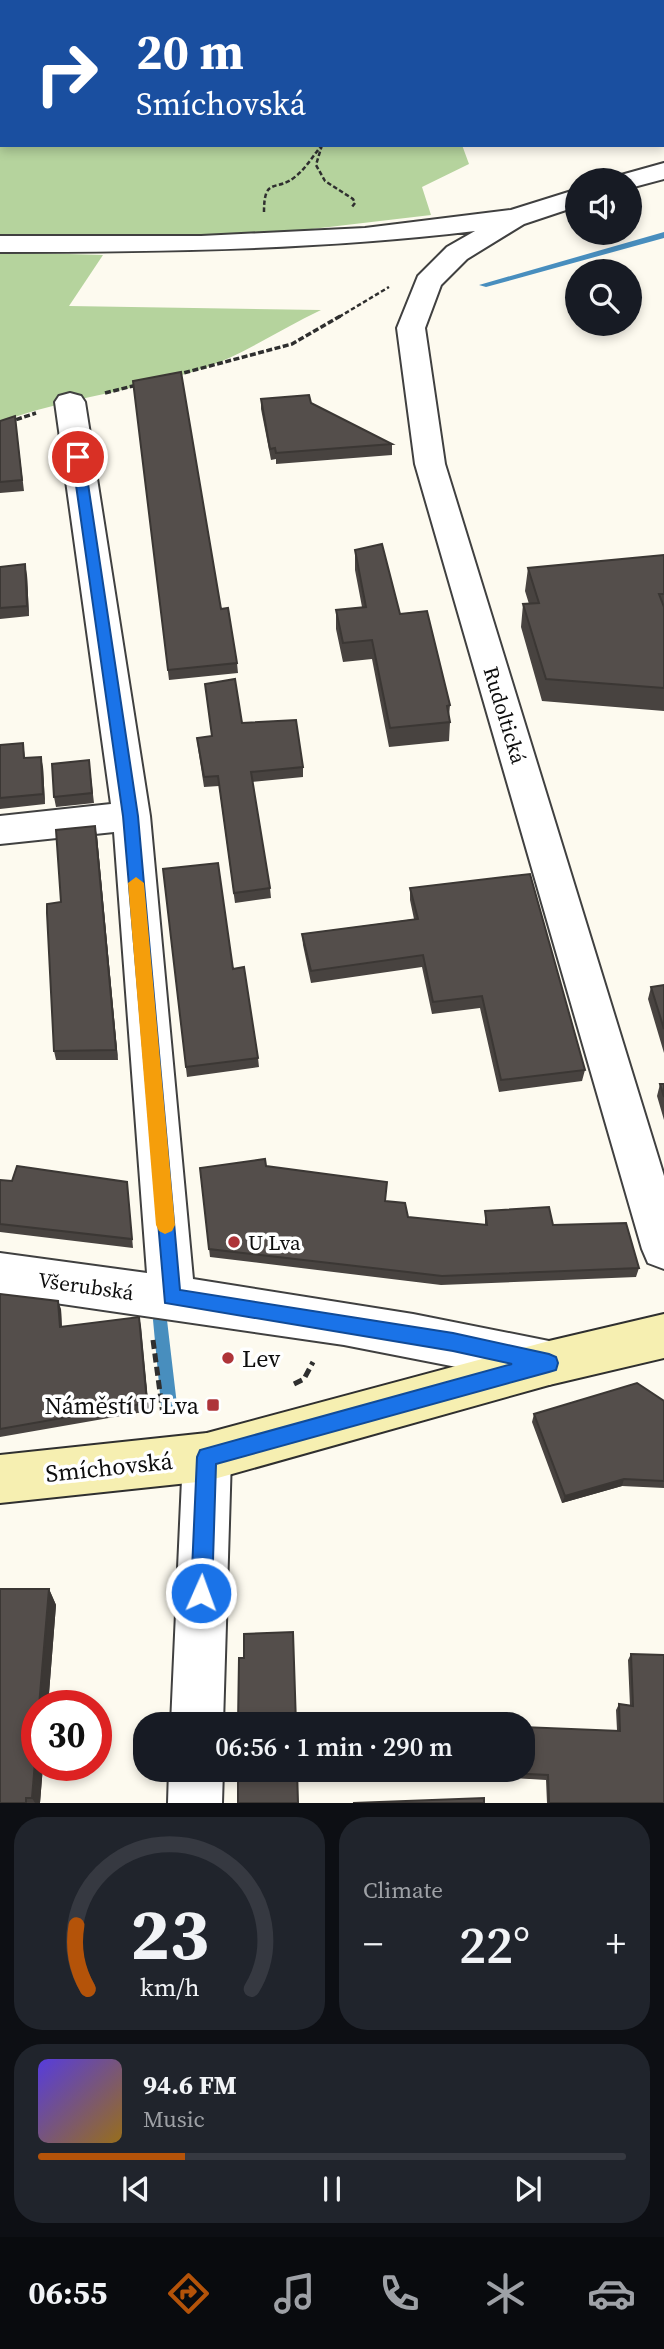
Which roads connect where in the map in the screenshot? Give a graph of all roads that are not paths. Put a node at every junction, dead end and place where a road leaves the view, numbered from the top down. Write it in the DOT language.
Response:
graph roads {
  1 [pos="664,171"];
  2 [pos="642,177"];
  3 [pos="565,201"];
  4 [pos="515,218"];
  5 [pos="0,244"];
  6 [pos="70,402"];
  7 [pos="131,816"];
  8 [pos="0,830"];
  9 [pos="664,1249"];
  10 [pos="0,1274"];
  11 [pos="162,1312"];
  12 [pos="664,1336"];
  13 [pos="549,1363"];
  14 [pos="207,1457"];
  15 [pos="0,1479"];
  16 [pos="197,1712"];
  17 [pos="196,1782"];
  18 [pos="195,1803"];
  1 -- 2 [label="street"];
  3 -- 4 [label="street"];
  4 -- 5 [label="street"];
  4 -- 9 [label="street, Rudoltická"];
  6 -- 7 [label="street"];
  7 -- 8 [label="street"];
  7 -- 11 [label="street"];
  10 -- 11 [label="street, Všerubská"];
  11 -- 13 [label="street"];
  12 -- 13 [label="street, Smíchovská"];
  13 -- 14 [label="street, Smíchovská"];
  14 -- 15 [label="street, Smíchovská"];
  14 -- 16 [label="street"];
  17 -- 18 [label="street"];
}
